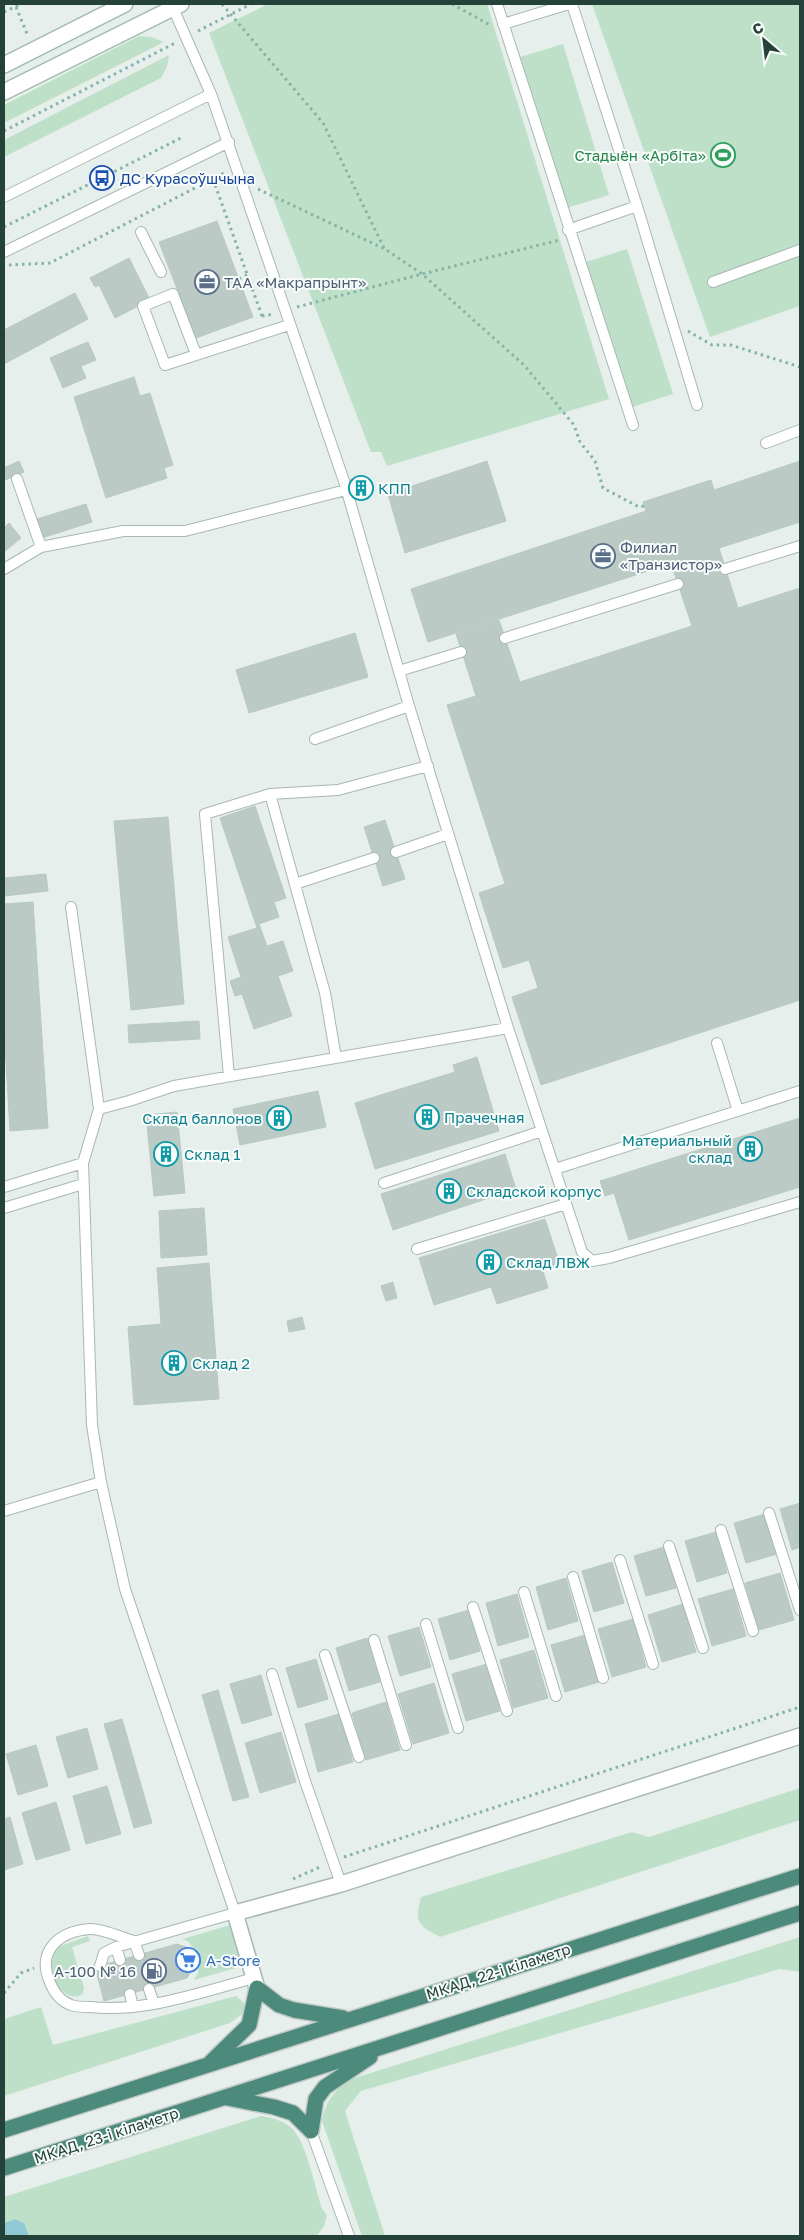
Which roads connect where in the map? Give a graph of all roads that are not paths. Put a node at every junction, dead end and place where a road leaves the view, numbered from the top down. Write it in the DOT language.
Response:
graph roads {
  1 [pos="125,4"];
  2 [pos="496,4"];
  3 [pos="570,4"];
  4 [pos="177,6"];
  5 [pos="503,24"];
  6 [pos="4,65"];
  7 [pos="4,92"];
  8 [pos="211,94"];
  9 [pos="229,142"];
  10 [pos="4,198"];
  11 [pos="637,206"];
  12 [pos="141,232"];
  13 [pos="569,234"];
  14 [pos="800,250"];
  15 [pos="4,252"];
  16 [pos="161,272"];
  17 [pos="713,282"];
  18 [pos="289,325"];
  19 [pos="196,354"];
  20 [pos="697,405"];
  21 [pos="632,425"];
  22 [pos="800,430"];
  23 [pos="766,443"];
  24 [pos="17,479"];
  25 [pos="346,490"];
  26 [pos="800,546"];
  27 [pos="41,547"];
  28 [pos="4,569"];
  29 [pos="725,569"];
  30 [pos="678,584"];
  31 [pos="506,638"];
  32 [pos="462,652"];
  33 [pos="399,671"];
  34 [pos="410,706"];
  35 [pos="315,739"];
  36 [pos="428,766"];
  37 [pos="270,794"];
  38 [pos="448,834"];
  39 [pos="396,852"];
  40 [pos="374,858"];
  41 [pos="295,884"];
  42 [pos="71,907"];
  43 [pos="508,1028"];
  44 [pos="717,1043"];
  45 [pos="336,1058"];
  46 [pos="229,1076"];
  47 [pos="800,1091"];
  48 [pos="99,1109"];
  49 [pos="738,1111"];
  50 [pos="542,1131"];
  51 [pos="83,1164"];
  52 [pos="555,1170"];
  53 [pos="384,1182"];
  54 [pos="83,1184"];
  55 [pos="4,1187"];
  56 [pos="800,1202"];
  57 [pos="566,1204"];
  58 [pos="4,1208"];
  59 [pos="416,1249"];
  60 [pos="101,1482"];
  61 [pos="4,1511"];
  62 [pos="769,1513"];
  63 [pos="721,1530"];
  64 [pos="669,1546"];
  65 [pos="620,1560"];
  66 [pos="573,1577"];
  67 [pos="524,1592"];
  68 [pos="473,1607"];
  69 [pos="800,1610"];
  70 [pos="426,1624"];
  71 [pos="753,1631"];
  72 [pos="374,1640"];
  73 [pos="703,1648"];
  74 [pos="325,1655"];
  75 [pos="653,1664"];
  76 [pos="272,1674"];
  77 [pos="604,1678"];
  78 [pos="556,1696"];
  79 [pos="507,1711"];
  80 [pos="458,1728"];
  81 [pos="800,1736"];
  82 [pos="406,1745"];
  83 [pos="360,1757"];
  84 [pos="800,1876"];
  85 [pos="341,1884"];
  86 [pos="235,1913"];
  87 [pos="800,1913"];
  88 [pos="134,1941"];
  89 [pos="116,1947"];
  90 [pos="139,1955"];
  91 [pos="120,1960"];
  92 [pos="100,1966"];
  93 [pos="256,1983"];
  94 [pos="150,1989"];
  95 [pos="130,1994"];
  96 [pos="154,2004"];
  97 [pos="134,2007"];
  98 [pos="350,2019"];
  99 [pos="383,2048"];
  100 [pos="202,2067"];
  101 [pos="216,2100"];
  102 [pos="4,2130"];
  103 [pos="311,2131"];
  104 [pos="4,2168"];
  105 [pos="348,2236"];
  1 -- 6 [label="street"];
  2 -- 5 [label="lane"];
  3 -- 5 [label="lane"];
  3 -- 11 [label="lane"];
  4 -- 7 [label="street"];
  4 -- 8 [label="lane"];
  5 -- 13 [label="lane"];
  8 -- 9 [label="lane"];
  8 -- 10 [label="lane"];
  9 -- 15 [label="lane"];
  9 -- 18 [label="lane"];
  11 -- 13 [label="lane"];
  11 -- 20 [label="lane"];
  12 -- 16 [label="lane"];
  13 -- 21 [label="lane"];
  14 -- 17 [label="lane"];
  18 -- 19 [label="lane"];
  18 -- 25 [label="lane"];
  19 -- 19 [label="lane"];
  22 -- 23 [label="lane"];
  24 -- 27 [label="lane"];
  25 -- 27 [label="lane"];
  25 -- 33 [label="lane"];
  26 -- 29 [label="lane"];
  27 -- 28 [label="lane"];
  30 -- 31 [label="lane"];
  32 -- 33 [label="lane"];
  33 -- 34 [label="lane"];
  34 -- 35 [label="lane"];
  34 -- 36 [label="lane"];
  36 -- 37 [label="lane"];
  36 -- 38 [label="lane"];
  37 -- 41 [label="lane"];
  37 -- 46 [label="lane"];
  38 -- 39 [label="lane"];
  38 -- 43 [label="lane"];
  40 -- 41 [label="lane"];
  41 -- 45 [label="lane"];
  42 -- 48 [label="lane"];
  43 -- 45 [label="lane"];
  43 -- 50 [label="lane"];
  44 -- 49 [label="lane"];
  45 -- 46 [label="lane"];
  46 -- 48 [label="lane"];
  47 -- 49 [label="lane"];
  48 -- 51 [label="lane"];
  49 -- 52 [label="lane"];
  50 -- 52 [label="lane"];
  50 -- 53 [label="lane"];
  51 -- 54 [label="lane"];
  51 -- 55 [label="lane"];
  52 -- 57 [label="lane"];
  54 -- 58 [label="lane"];
  54 -- 60 [label="lane"];
  56 -- 57 [label="lane"];
  57 -- 59 [label="lane"];
  60 -- 61 [label="lane"];
  60 -- 86 [label="lane"];
  62 -- 69 [label="lane"];
  63 -- 71 [label="lane"];
  64 -- 73 [label="lane"];
  65 -- 75 [label="lane"];
  66 -- 77 [label="lane"];
  67 -- 78 [label="lane"];
  68 -- 79 [label="lane"];
  70 -- 80 [label="lane"];
  72 -- 82 [label="lane"];
  74 -- 83 [label="lane"];
  76 -- 85 [label="lane"];
  81 -- 85 [label="street"];
  84 -- 98 [label="highway, МКАД, 22-і кіламетр"];
  85 -- 86 [label="street"];
  86 -- 88 [label="lane"];
  86 -- 93 [label="street"];
  87 -- 99 [label="highway"];
  88 -- 89 [label="lane"];
  88 -- 90 [label="lane"];
  88 -- 97 [label="lane"];
  89 -- 91 [label="lane"];
  89 -- 92 [label="lane"];
  93 -- 96 [label="lane"];
  93 -- 98 [label="highway"];
  93 -- 100 [label="highway"];
  94 -- 96 [label="lane"];
  95 -- 97 [label="lane"];
  96 -- 97 [label="lane"];
  98 -- 100 [label="highway, МКАД, 22-і кіламетр"];
  99 -- 101 [label="highway"];
  99 -- 103 [label="highway"];
  100 -- 102 [label="highway"];
  101 -- 103 [label="highway"];
  101 -- 104 [label="highway, МКАД, 23-і кіламетр"];
  103 -- 105 [label="lane"];
}
